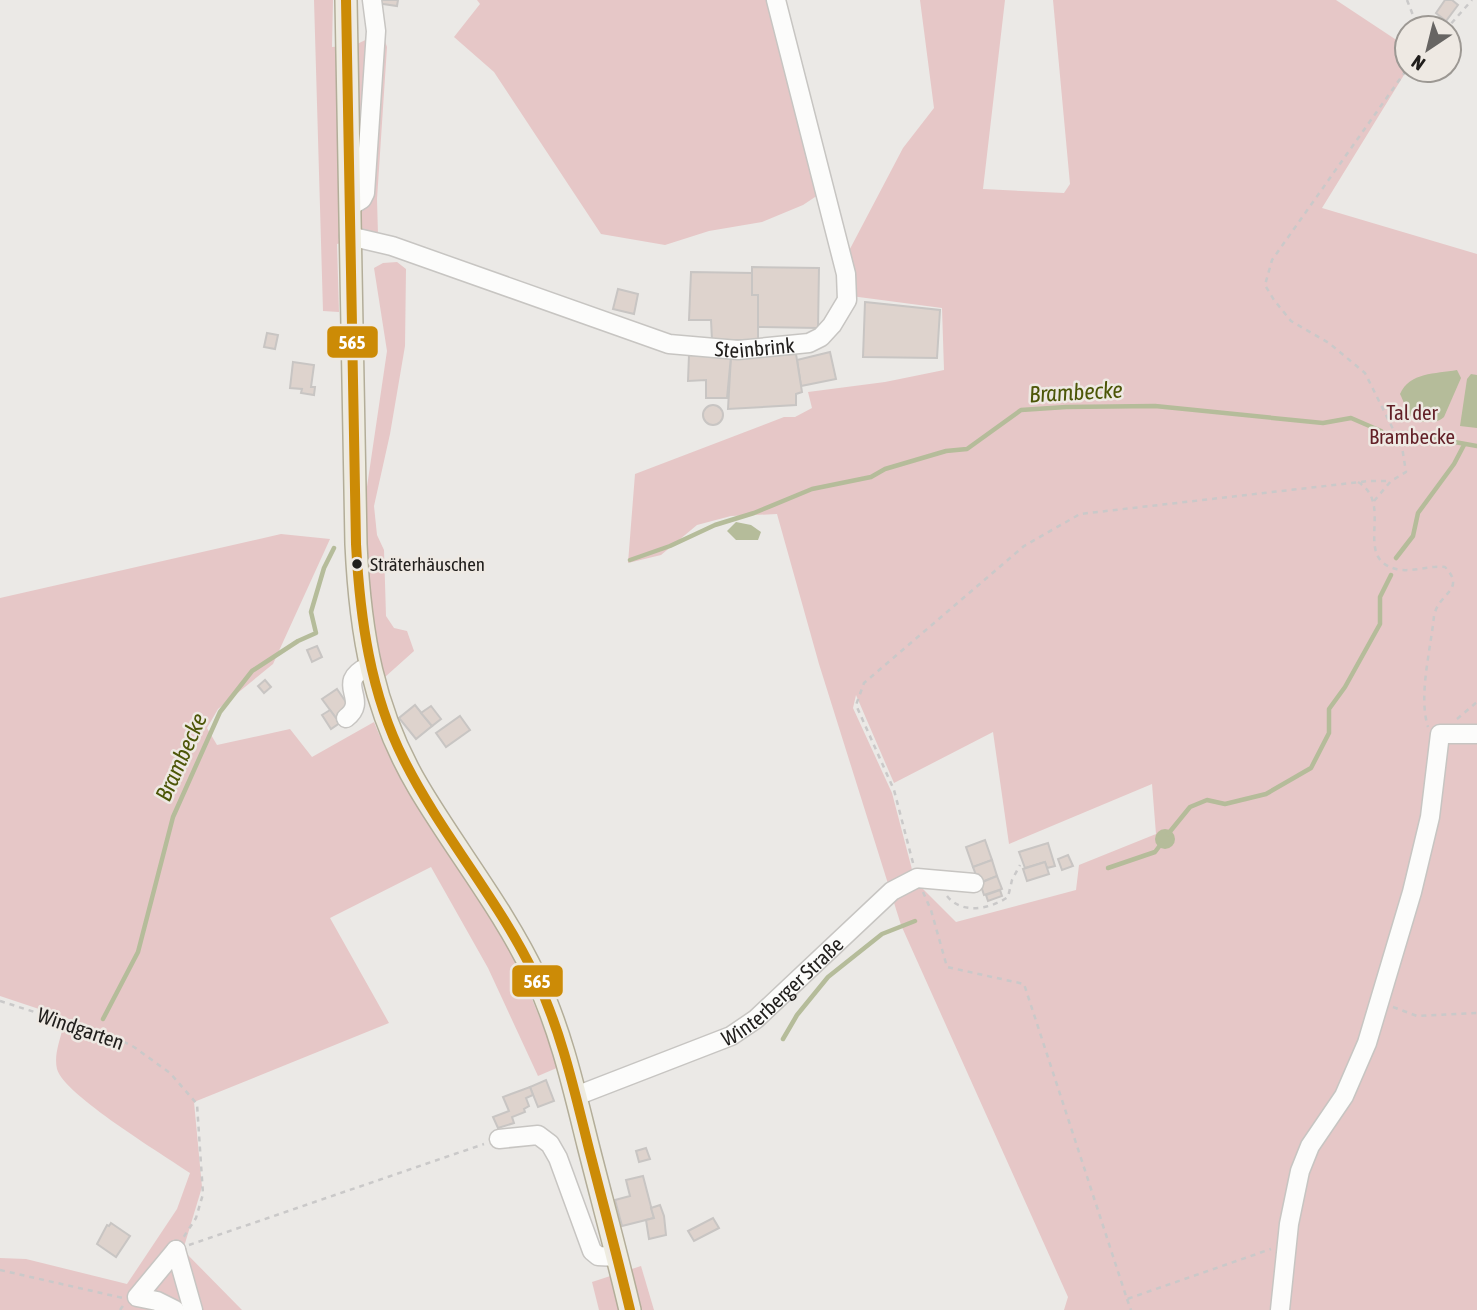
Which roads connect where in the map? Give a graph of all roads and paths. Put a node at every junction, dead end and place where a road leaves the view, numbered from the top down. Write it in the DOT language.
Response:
graph roads {
  1 [pos="346,0"];
  2 [pos="372,0"];
  3 [pos="775,0"];
  4 [pos="1472,0"];
  5 [pos="1460,14"];
  6 [pos="1396,84"];
  7 [pos="349,206"];
  8 [pos="349,236"];
  9 [pos="1391,481"];
  10 [pos="1358,482"];
  11 [pos="1374,501"];
  12 [pos="369,666"];
  13 [pos="346,718"];
  14 [pos="1440,734"];
  15 [pos="1477,734"];
  16 [pos="917,878"];
  17 [pos="974,883"];
  18 [pos="0,1001"];
  19 [pos="1380,1002"];
  20 [pos="1477,1013"];
  21 [pos="576,1096"];
  22 [pos="499,1139"];
  23 [pos="1286,1244"];
  24 [pos="176,1250"];
  25 [pos="617,1257"];
  26 [pos="0,1270"];
  27 [pos="128,1299"];
  28 [pos="1127,1299"];
  29 [pos="174,1310"];
  30 [pos="193,1310"];
  31 [pos="630,1310"];
  32 [pos="1130,1310"];
  33 [pos="1280,1310"];
  1 -- 7 [label="main road"];
  2 -- 7 [label="street"];
  3 -- 8 [label="street, Steinbrink"];
  4 -- 5 [label="path"];
  6 -- 9 [label="path"];
  7 -- 8 [label="main road"];
  8 -- 12 [label="main road"];
  9 -- 10 [label="path"];
  9 -- 11 [label="path"];
  10 -- 11 [label="path"];
  10 -- 16 [label="path"];
  11 -- 14 [label="path"];
  12 -- 13 [label="street"];
  12 -- 21 [label="main road"];
  14 -- 15 [label="street"];
  14 -- 19 [label="street"];
  16 -- 17 [label="street"];
  16 -- 21 [label="street, Winterberger Straße"];
  16 -- 28 [label="path"];
  18 -- 24 [label="path, Windgarten"];
  19 -- 20 [label="path"];
  19 -- 23 [label="street"];
  21 -- 25 [label="main road"];
  22 -- 24 [label="path"];
  22 -- 25 [label="street"];
  23 -- 28 [label="path"];
  23 -- 33 [label="street"];
  24 -- 29 [label="street"];
  24 -- 30 [label="street"];
  25 -- 31 [label="main road"];
  26 -- 27 [label="path"];
  28 -- 32 [label="path"];
}
